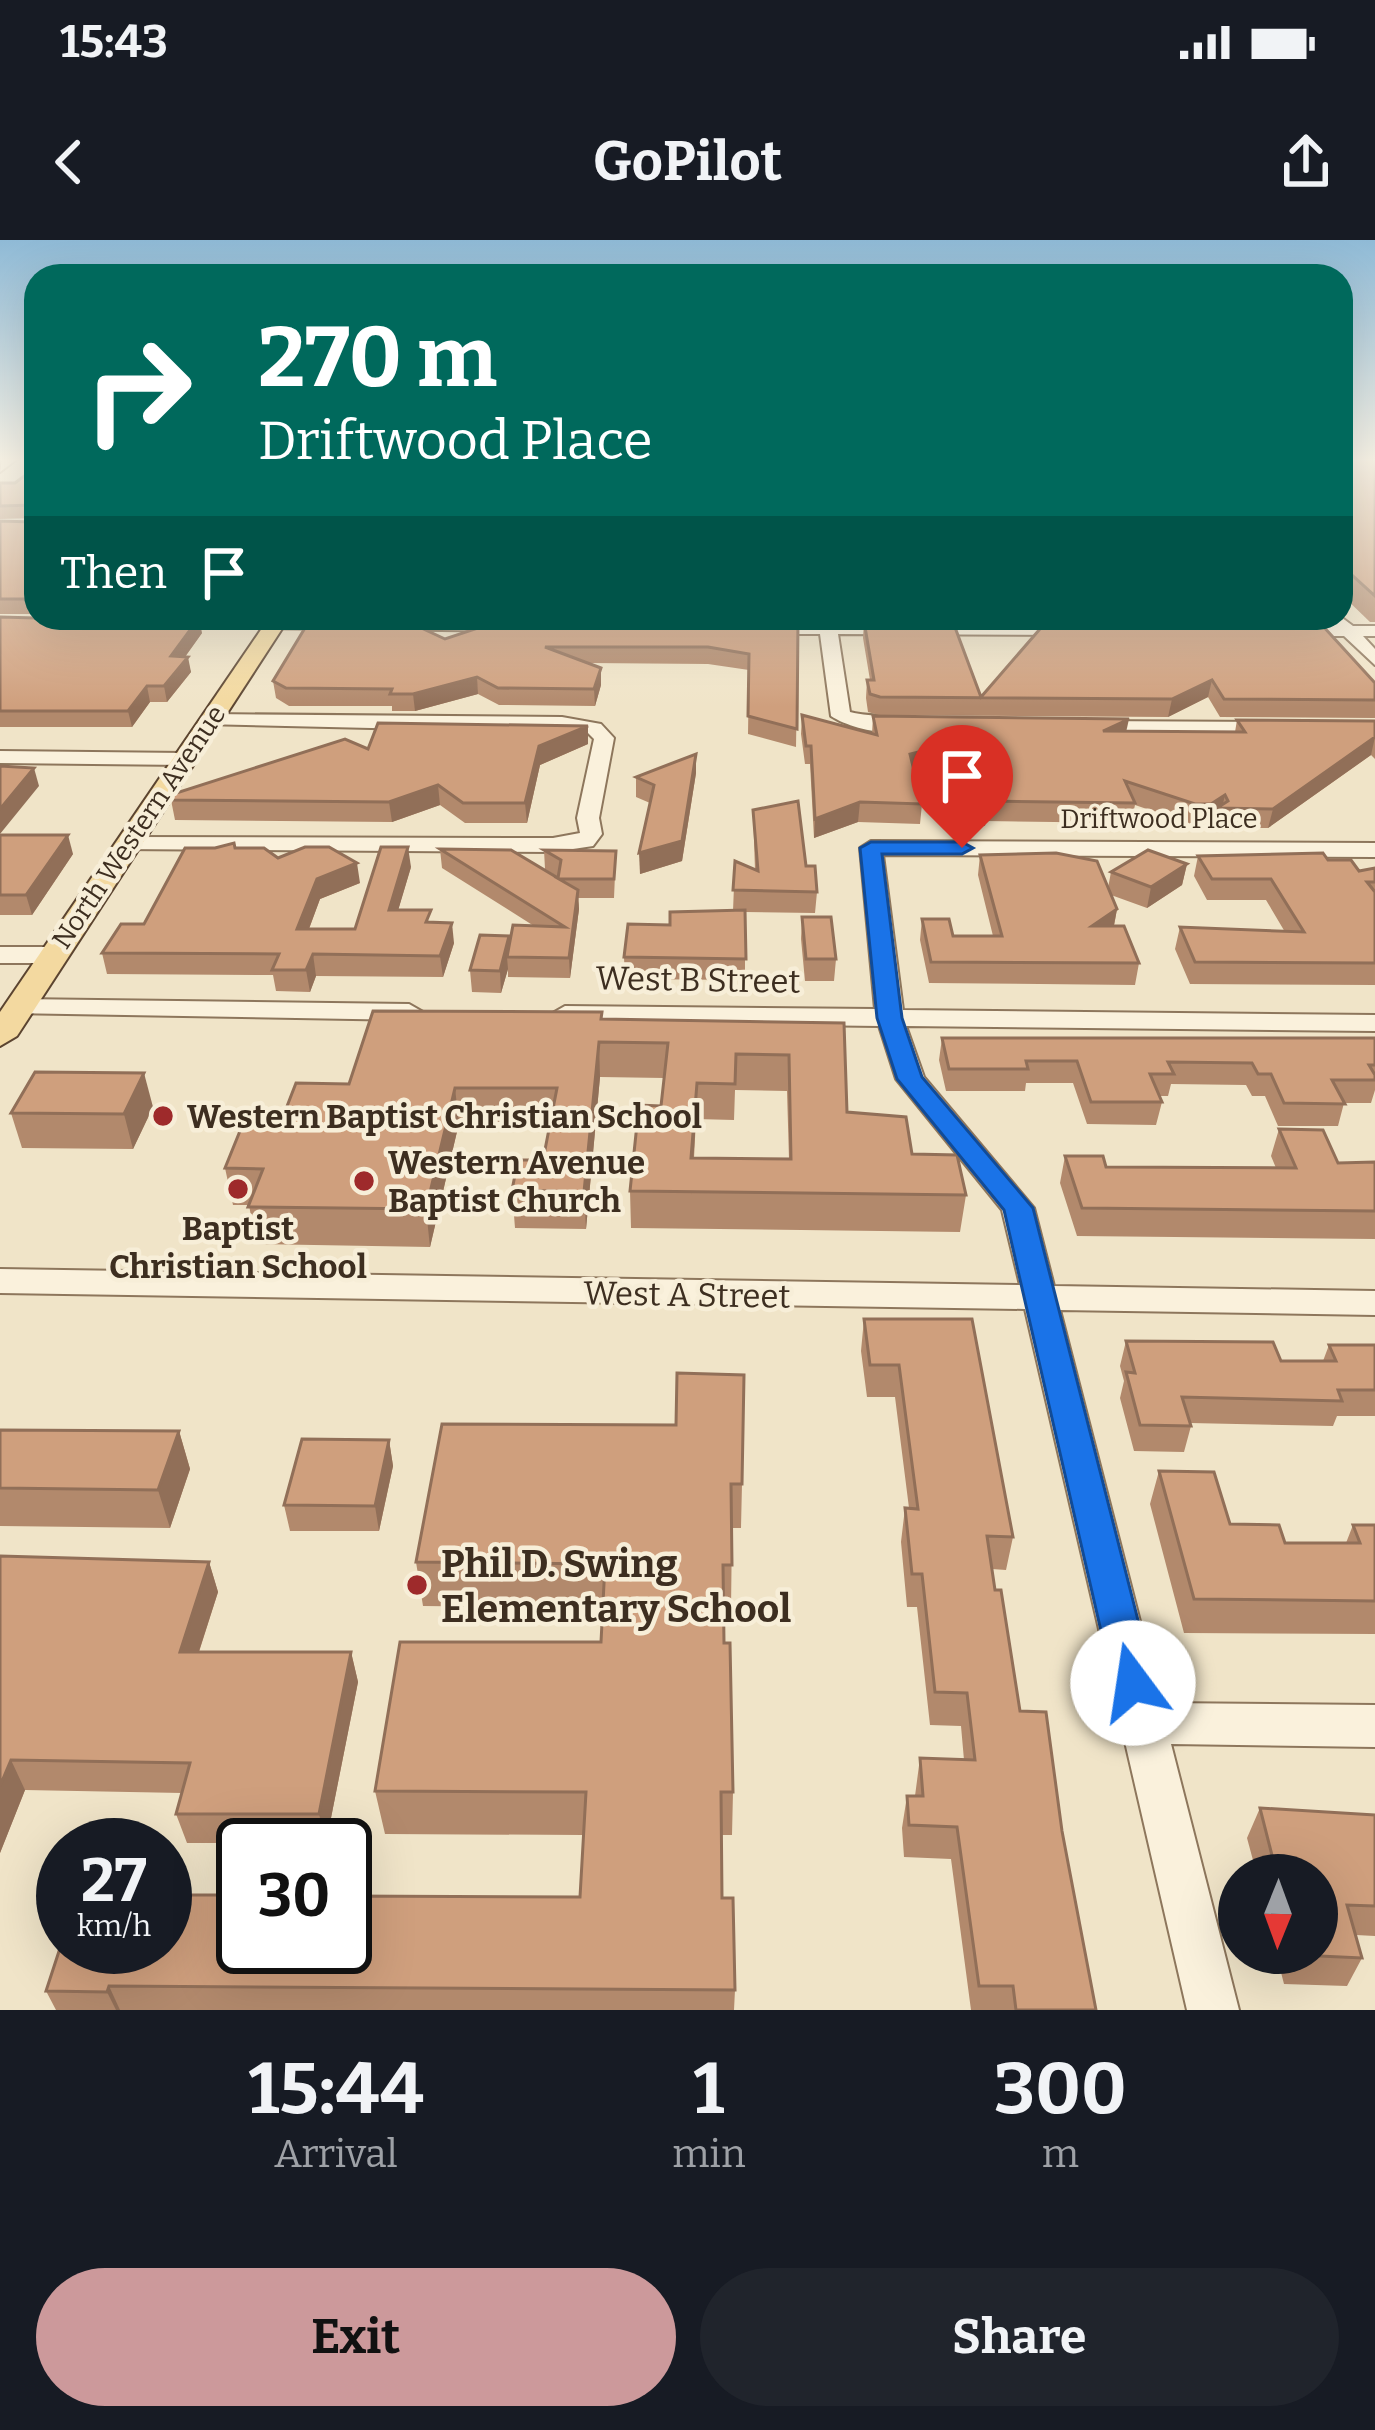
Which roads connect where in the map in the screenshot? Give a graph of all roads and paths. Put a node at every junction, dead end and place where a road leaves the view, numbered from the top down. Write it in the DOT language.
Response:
graph roads {
  1 [pos="271,630"];
  2 [pos="828,630"];
  3 [pos="1286,630"];
  4 [pos="1348,630"];
  5 [pos="1277,631"];
  6 [pos="1375,660"];
  7 [pos="211,720"];
  8 [pos="925,725"];
  9 [pos="1067,726"];
  10 [pos="1304,728"];
  11 [pos="0,757"];
  12 [pos="185,759"];
  13 [pos="127,844"];
  14 [pos="1375,850"];
  15 [pos="0,955"];
  16 [pos="54,955"];
  17 [pos="19,1006"];
  18 [pos="434,1012"];
  19 [pos="530,1013"];
  20 [pos="890,1018"];
  21 [pos="1375,1022"];
  22 [pos="0,1036"];
  23 [pos="0,1281"];
  24 [pos="1038,1299"];
  25 [pos="1375,1303"];
  26 [pos="1144,1723"];
  27 [pos="1375,1726"];
  28 [pos="1213,2010"];
  1 -- 7 [label="main road, North Western Avenue"];
  2 -- 8 [label="street"];
  3 -- 5 [label="street"];
  4 -- 6 [label="street"];
  7 -- 12 [label="main road, North Western Avenue"];
  7 -- 13 [label="street"];
  9 -- 10 [label="street"];
  11 -- 12 [label="street"];
  12 -- 13 [label="main road, North Western Avenue"];
  13 -- 16 [label="main road, North Western Avenue"];
  14 -- 20 [label="street, Driftwood Place"];
  15 -- 16 [label="street"];
  16 -- 17 [label="main road, North Western Avenue"];
  17 -- 18 [label="street"];
  17 -- 22 [label="main road, North Western Avenue"];
  19 -- 20 [label="street, West B Street"];
  20 -- 21 [label="street, West B Street"];
  20 -- 24 [label="street"];
  23 -- 24 [label="street, West A Street"];
  24 -- 25 [label="street, West A Street"];
  24 -- 26 [label="street"];
  26 -- 27 [label="street"];
  26 -- 28 [label="street"];
}
